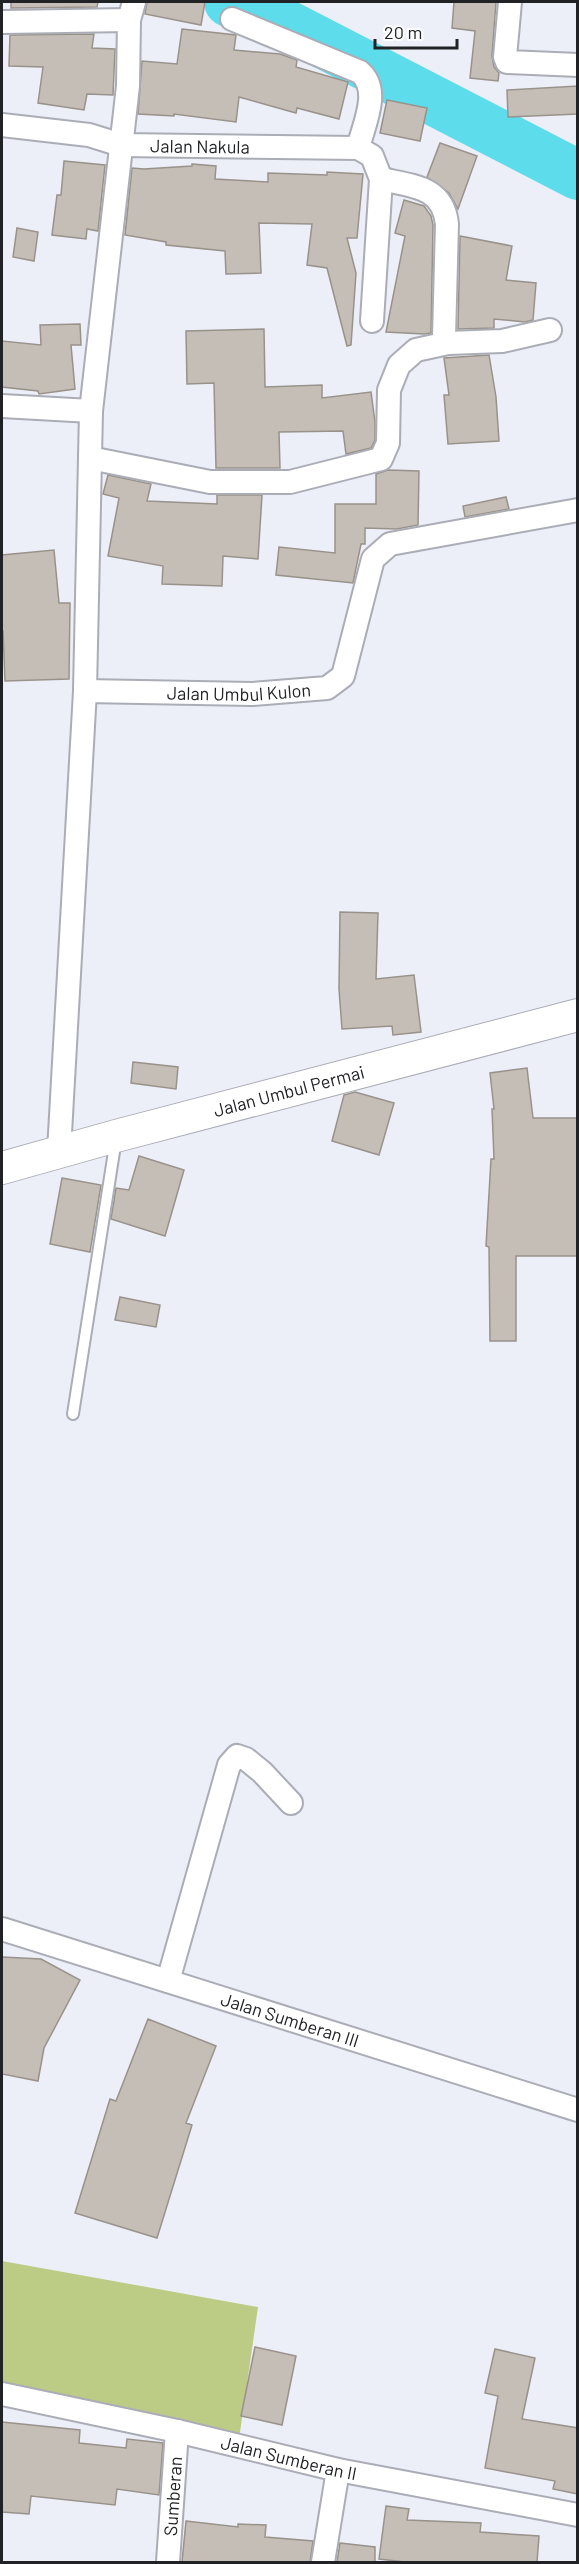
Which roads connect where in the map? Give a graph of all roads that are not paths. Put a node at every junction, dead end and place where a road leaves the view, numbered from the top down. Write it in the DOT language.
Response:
graph roads {
  1 [pos="510,2"];
  2 [pos="132,11"];
  3 [pos="232,20"];
  4 [pos="2,22"];
  5 [pos="578,65"];
  6 [pos="2,125"];
  7 [pos="121,145"];
  8 [pos="358,148"];
  9 [pos="381,179"];
  10 [pos="372,321"];
  11 [pos="550,330"];
  12 [pos="448,343"];
  13 [pos="2,406"];
  14 [pos="91,411"];
  15 [pos="90,458"];
  16 [pos="578,510"];
  17 [pos="86,691"];
  18 [pos="578,1015"];
  19 [pos="116,1136"];
  20 [pos="59,1151"];
  21 [pos="2,1168"];
  22 [pos="73,1414"];
  23 [pos="291,1803"];
  24 [pos="2,1929"];
  25 [pos="168,1981"];
  26 [pos="578,2110"];
  27 [pos="2,2394"];
  28 [pos="177,2431"];
  29 [pos="338,2470"];
  30 [pos="578,2515"];
  31 [pos="168,2562"];
  32 [pos="323,2562"];
  1 -- 5 [label="street"];
  2 -- 4 [label="street"];
  2 -- 7 [label="street"];
  3 -- 8 [label="street"];
  6 -- 7 [label="street, Jalan Nakula"];
  7 -- 8 [label="street, Jalan Nakula"];
  7 -- 14 [label="street"];
  8 -- 9 [label="street"];
  9 -- 10 [label="street"];
  9 -- 12 [label="street"];
  11 -- 12 [label="street"];
  12 -- 15 [label="street"];
  13 -- 14 [label="street"];
  14 -- 15 [label="street"];
  15 -- 17 [label="street"];
  16 -- 17 [label="street, Jalan Umbul Kulon"];
  17 -- 20 [label="street"];
  18 -- 19 [label="main road, Jalan Umbul Permai"];
  19 -- 20 [label="main road, Jalan Umbul Permai"];
  19 -- 22 [label="lane"];
  20 -- 21 [label="main road, Jalan Umbul Permai"];
  23 -- 25 [label="street"];
  24 -- 25 [label="street, Jalan Sumberan III"];
  25 -- 26 [label="street, Jalan Sumberan III"];
  27 -- 28 [label="street, Jalan Sumberan II"];
  28 -- 29 [label="street, Jalan Sumberan II"];
  28 -- 31 [label="street, Sumberan"];
  29 -- 30 [label="street, Jalan Sumberan II"];
  29 -- 32 [label="street"];
}
